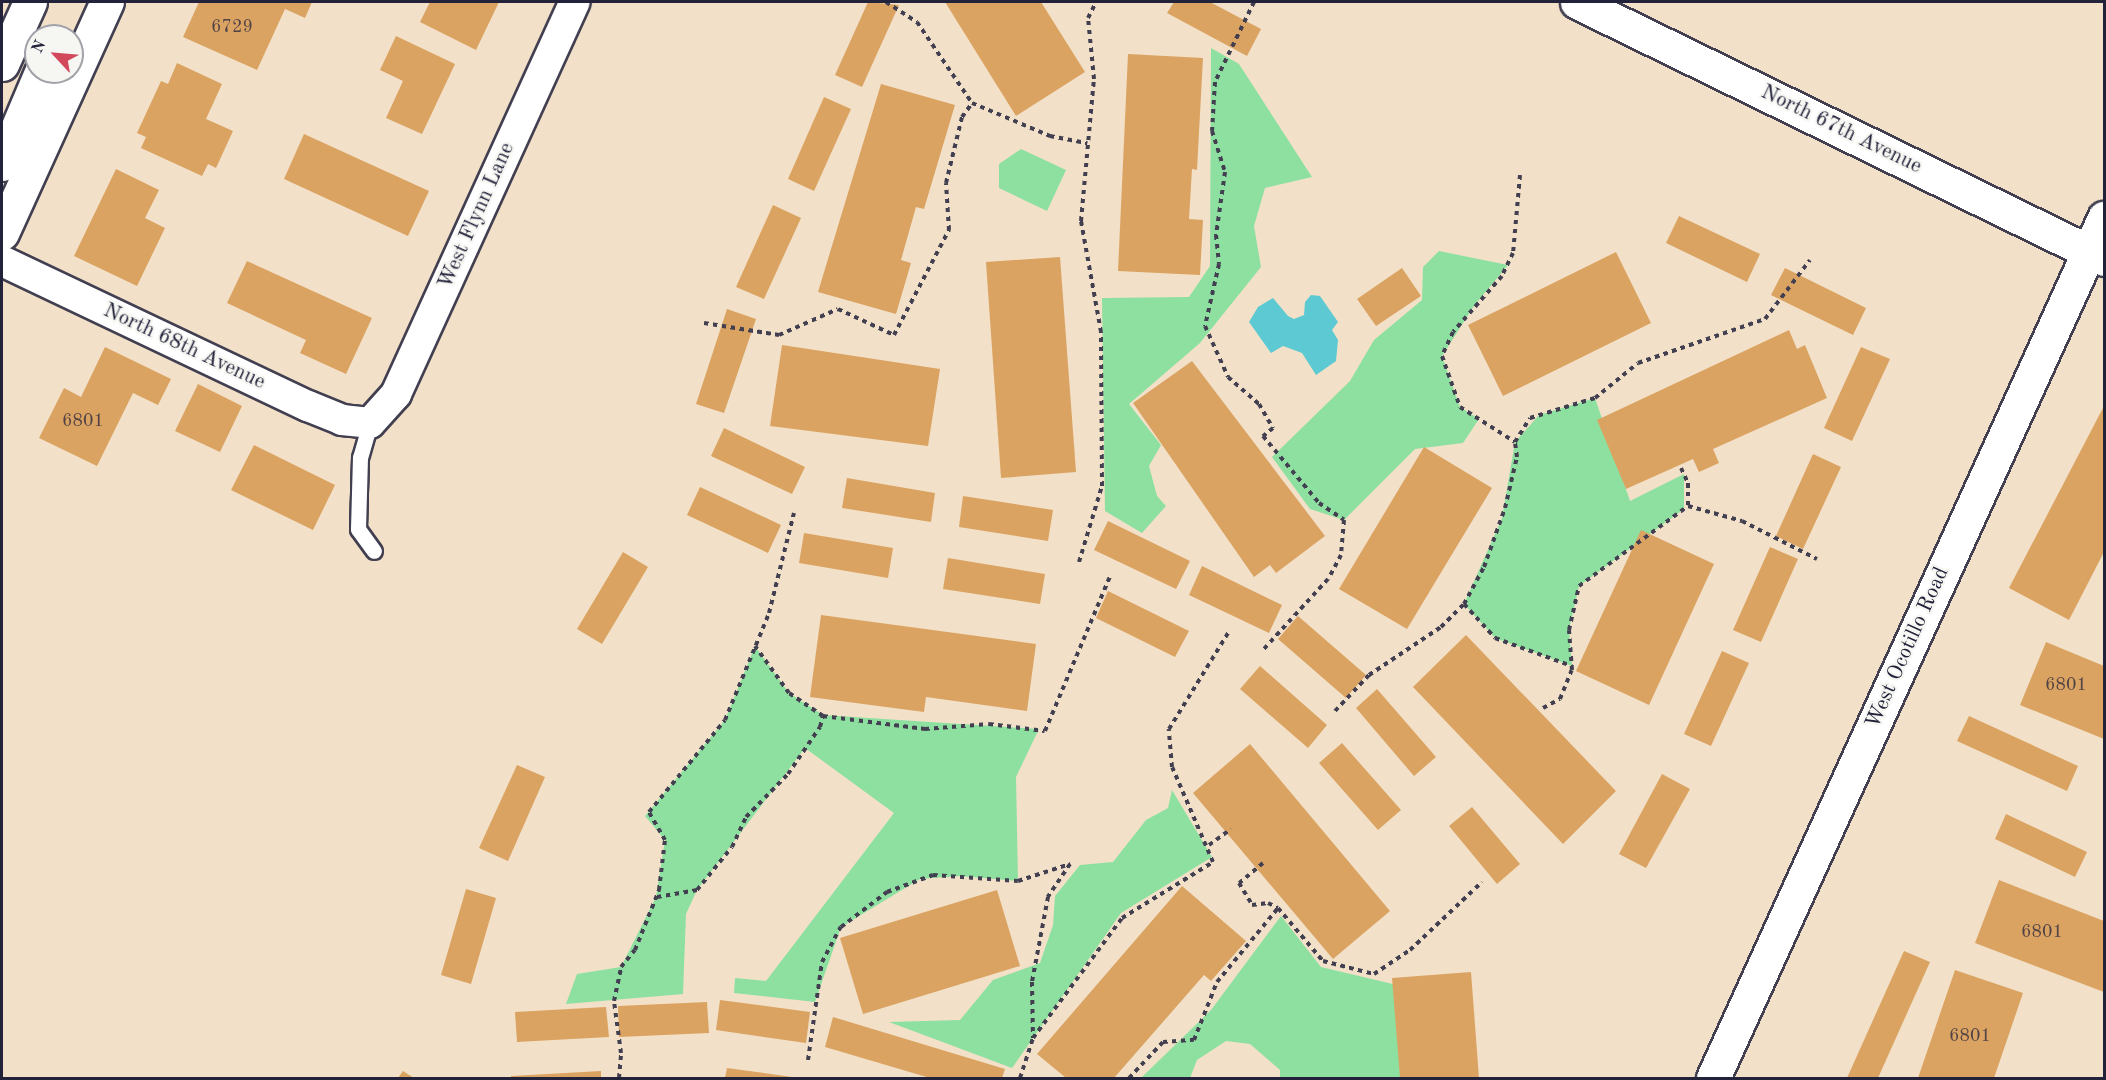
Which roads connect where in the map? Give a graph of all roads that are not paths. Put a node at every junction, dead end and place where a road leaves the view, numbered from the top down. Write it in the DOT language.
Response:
graph roads {
  1 [pos="30,2"];
  2 [pos="107,2"];
  3 [pos="574,2"];
  4 [pos="1577,2"];
  5 [pos="16,54"];
  6 [pos="36,84"];
  7 [pos="2,164"];
  8 [pos="2104,218"];
  9 [pos="2,233"];
  10 [pos="2097,255"];
  11 [pos="2,261"];
  12 [pos="370,423"];
  13 [pos="374,550"];
  14 [pos="1713,1078"];
  1 -- 5 [label="main road"];
  2 -- 9 [label="main road"];
  3 -- 12 [label="street, West Flynn Lane"];
  4 -- 10 [label="main road, North 67th Avenue"];
  6 -- 7 [label="main road"];
  8 -- 10 [label="main road, West Ocotillo Road"];
  10 -- 14 [label="main road, West Ocotillo Road"];
  11 -- 12 [label="street, North 68th Avenue"];
  12 -- 13 [label="lane"];
}
